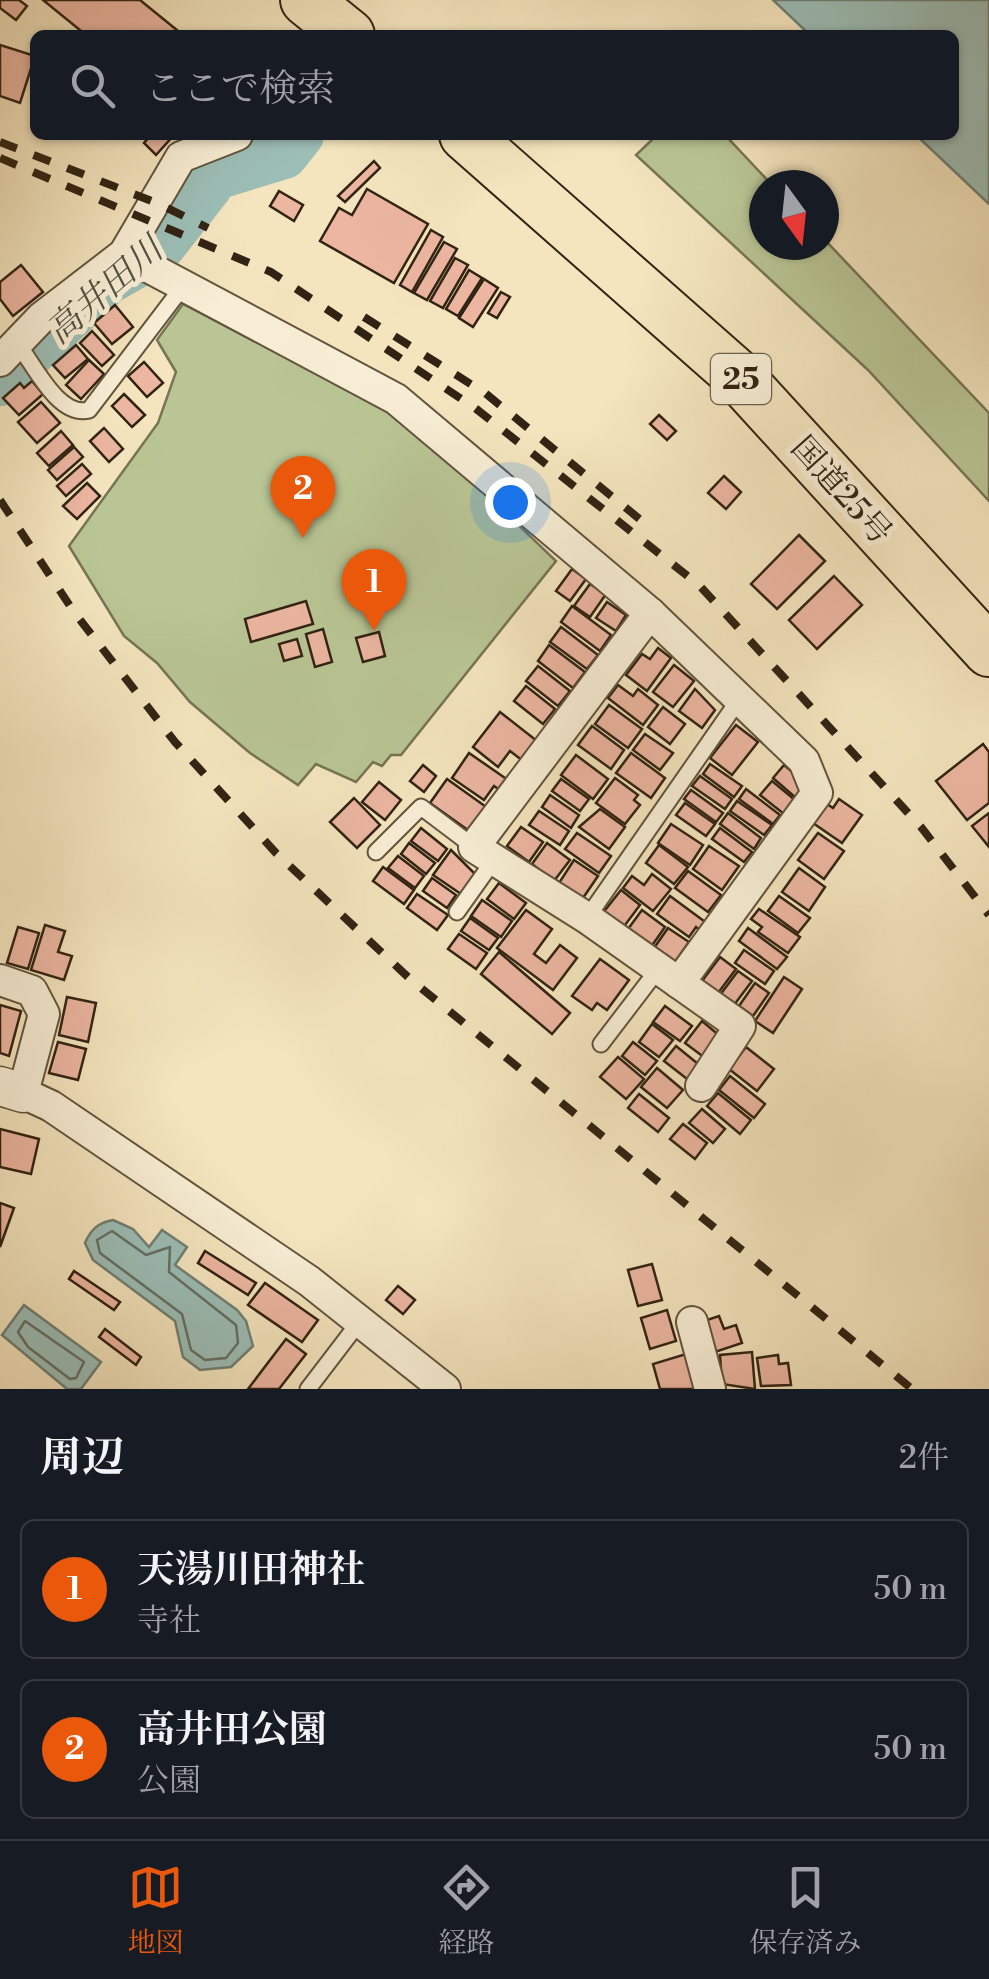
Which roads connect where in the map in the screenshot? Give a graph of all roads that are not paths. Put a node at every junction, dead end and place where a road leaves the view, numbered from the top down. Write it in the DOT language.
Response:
graph roads {
  1 [pos="224,140"];
  2 [pos="472,140"];
  3 [pos="125,255"];
  4 [pos="180,288"];
  5 [pos="9,352"];
  6 [pos="650,613"];
  7 [pos="989,651"];
  8 [pos="738,701"];
  9 [pos="376,852"];
  10 [pos="484,853"];
  11 [pos="457,912"];
  12 [pos="587,918"];
  13 [pos="669,976"];
  14 [pos="0,980"];
  15 [pos="602,1044"];
  16 [pos="701,1086"];
  17 [pos="12,1090"];
  18 [pos="360,1321"];
  19 [pos="692,1322"];
  20 [pos="308,1389"];
  21 [pos="445,1389"];
  22 [pos="710,1389"];
  1 -- 3 [label="street"];
  2 -- 7 [label="highway, 国道25号 / 25"];
  3 -- 4 [label="street"];
  3 -- 5 [label="street"];
  4 -- 5 [label="lane"];
  4 -- 6 [label="street"];
  6 -- 8 [label="street"];
  6 -- 10 [label="street"];
  8 -- 12 [label="lane"];
  8 -- 13 [label="street"];
  9 -- 10 [label="lane"];
  10 -- 11 [label="lane"];
  10 -- 12 [label="street"];
  12 -- 13 [label="street"];
  13 -- 15 [label="lane"];
  13 -- 16 [label="street"];
  14 -- 17 [label="street"];
  17 -- 18 [label="street"];
  18 -- 20 [label="lane"];
  18 -- 21 [label="street"];
  19 -- 22 [label="street"];
}
